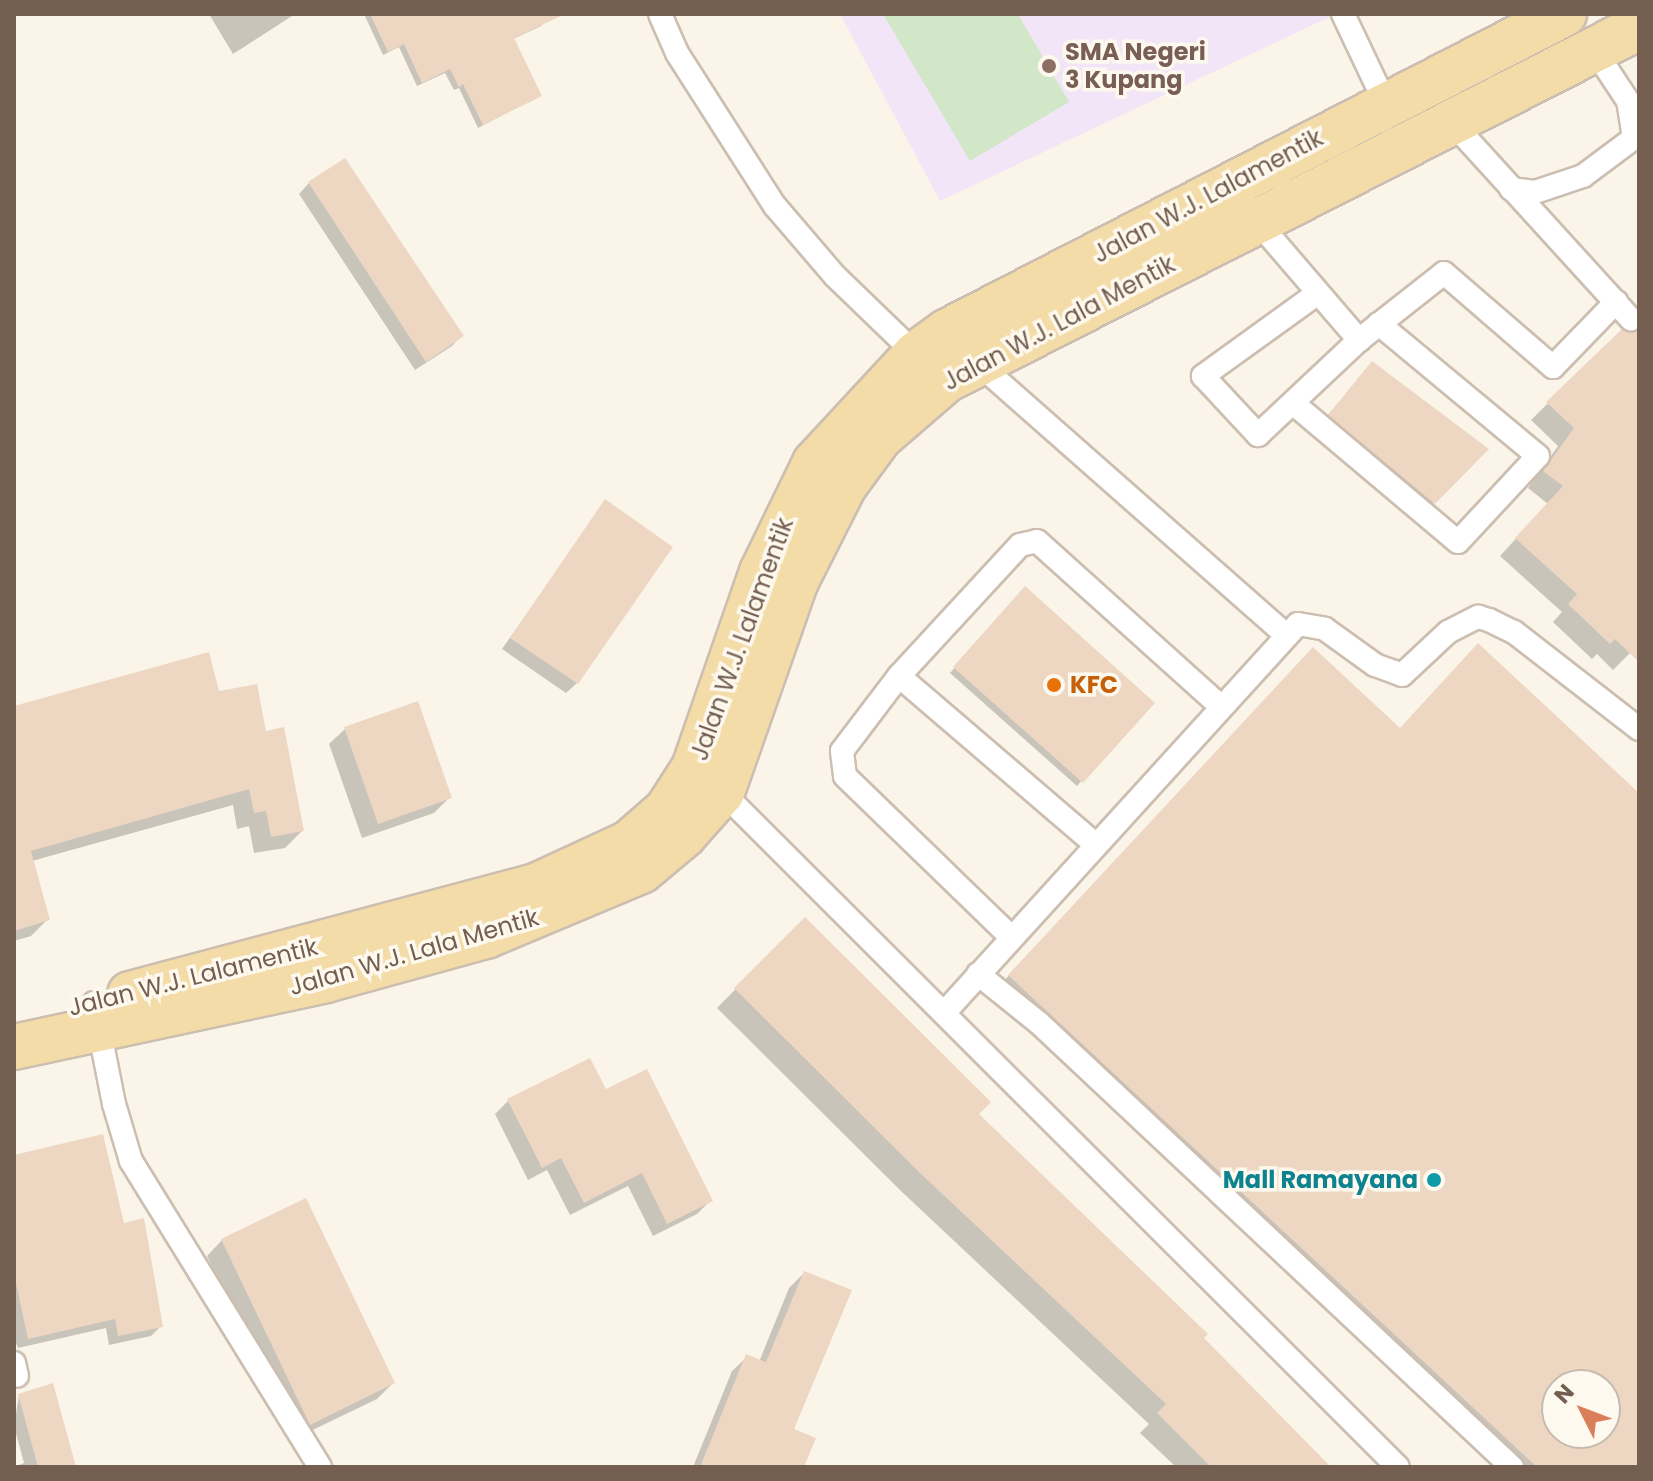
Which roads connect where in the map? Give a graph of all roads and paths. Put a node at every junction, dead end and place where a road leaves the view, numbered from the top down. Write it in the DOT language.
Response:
graph roads {
  1 [pos="660,14"];
  2 [pos="1343,14"];
  3 [pos="1564,14"];
  4 [pos="1639,27"];
  5 [pos="1595,51"];
  6 [pos="1428,84"];
  7 [pos="1385,103"];
  8 [pos="1452,127"];
  9 [pos="1407,141"];
  10 [pos="1511,189"];
  11 [pos="1255,219"];
  12 [pos="1318,293"];
  13 [pos="1616,302"];
  14 [pos="1631,319"];
  15 [pos="1379,324"];
  16 [pos="1359,340"];
  17 [pos="947,357"];
  18 [pos="1294,404"];
  19 [pos="1284,633"];
  20 [pos="899,676"];
  21 [pos="1219,705"];
  22 [pos="1639,729"];
  23 [pos="708,780"];
  24 [pos="1095,844"];
  25 [pos="1011,937"];
  26 [pos="978,974"];
  27 [pos="944,1013"];
  28 [pos="96,1017"];
  29 [pos="14,1019"];
  30 [pos="14,1047"];
  31 [pos="320,1467"];
  32 [pos="1398,1467"];
  33 [pos="1512,1467"];
  1 -- 17 [label="lane"];
  2 -- 7 [label="lane"];
  3 -- 6 [label="main road, Jalan W.J. Lalamentik"];
  4 -- 5 [label="main road, Jalan W.J. Lala Mentik"];
  5 -- 8 [label="main road, Jalan W.J. Lala Mentik"];
  5 -- 10 [label="lane"];
  6 -- 7 [label="main road, Jalan W.J. Lalamentik"];
  6 -- 8 [label="lane"];
  7 -- 9 [label="lane"];
  7 -- 17 [label="main road, Jalan W.J. Lalamentik"];
  8 -- 9 [label="main road, Jalan W.J. Lala Mentik"];
  8 -- 10 [label="lane"];
  9 -- 11 [label="main road, Jalan W.J. Lala Mentik"];
  10 -- 13 [label="lane"];
  11 -- 12 [label="lane"];
  11 -- 17 [label="main road, Jalan W.J. Lala Mentik"];
  12 -- 16 [label="lane"];
  12 -- 18 [label="lane"];
  13 -- 14 [label="lane"];
  13 -- 15 [label="lane"];
  15 -- 16 [label="lane"];
  15 -- 18 [label="lane"];
  16 -- 18 [label="lane"];
  17 -- 19 [label="lane"];
  17 -- 23 [label="main road, Jalan W.J. Lala Mentik"];
  19 -- 21 [label="lane"];
  19 -- 22 [label="lane"];
  20 -- 21 [label="lane"];
  20 -- 24 [label="lane"];
  20 -- 25 [label="lane"];
  21 -- 24 [label="lane"];
  23 -- 27 [label="lane"];
  23 -- 28 [label="main road, Jalan W.J. Lalamentik"];
  24 -- 25 [label="lane"];
  25 -- 26 [label="lane"];
  26 -- 27 [label="lane"];
  26 -- 33 [label="lane"];
  27 -- 32 [label="lane"];
  28 -- 29 [label="main road, Jalan W.J. Lalamentik"];
  28 -- 30 [label="main road"];
  28 -- 31 [label="lane"];
}
